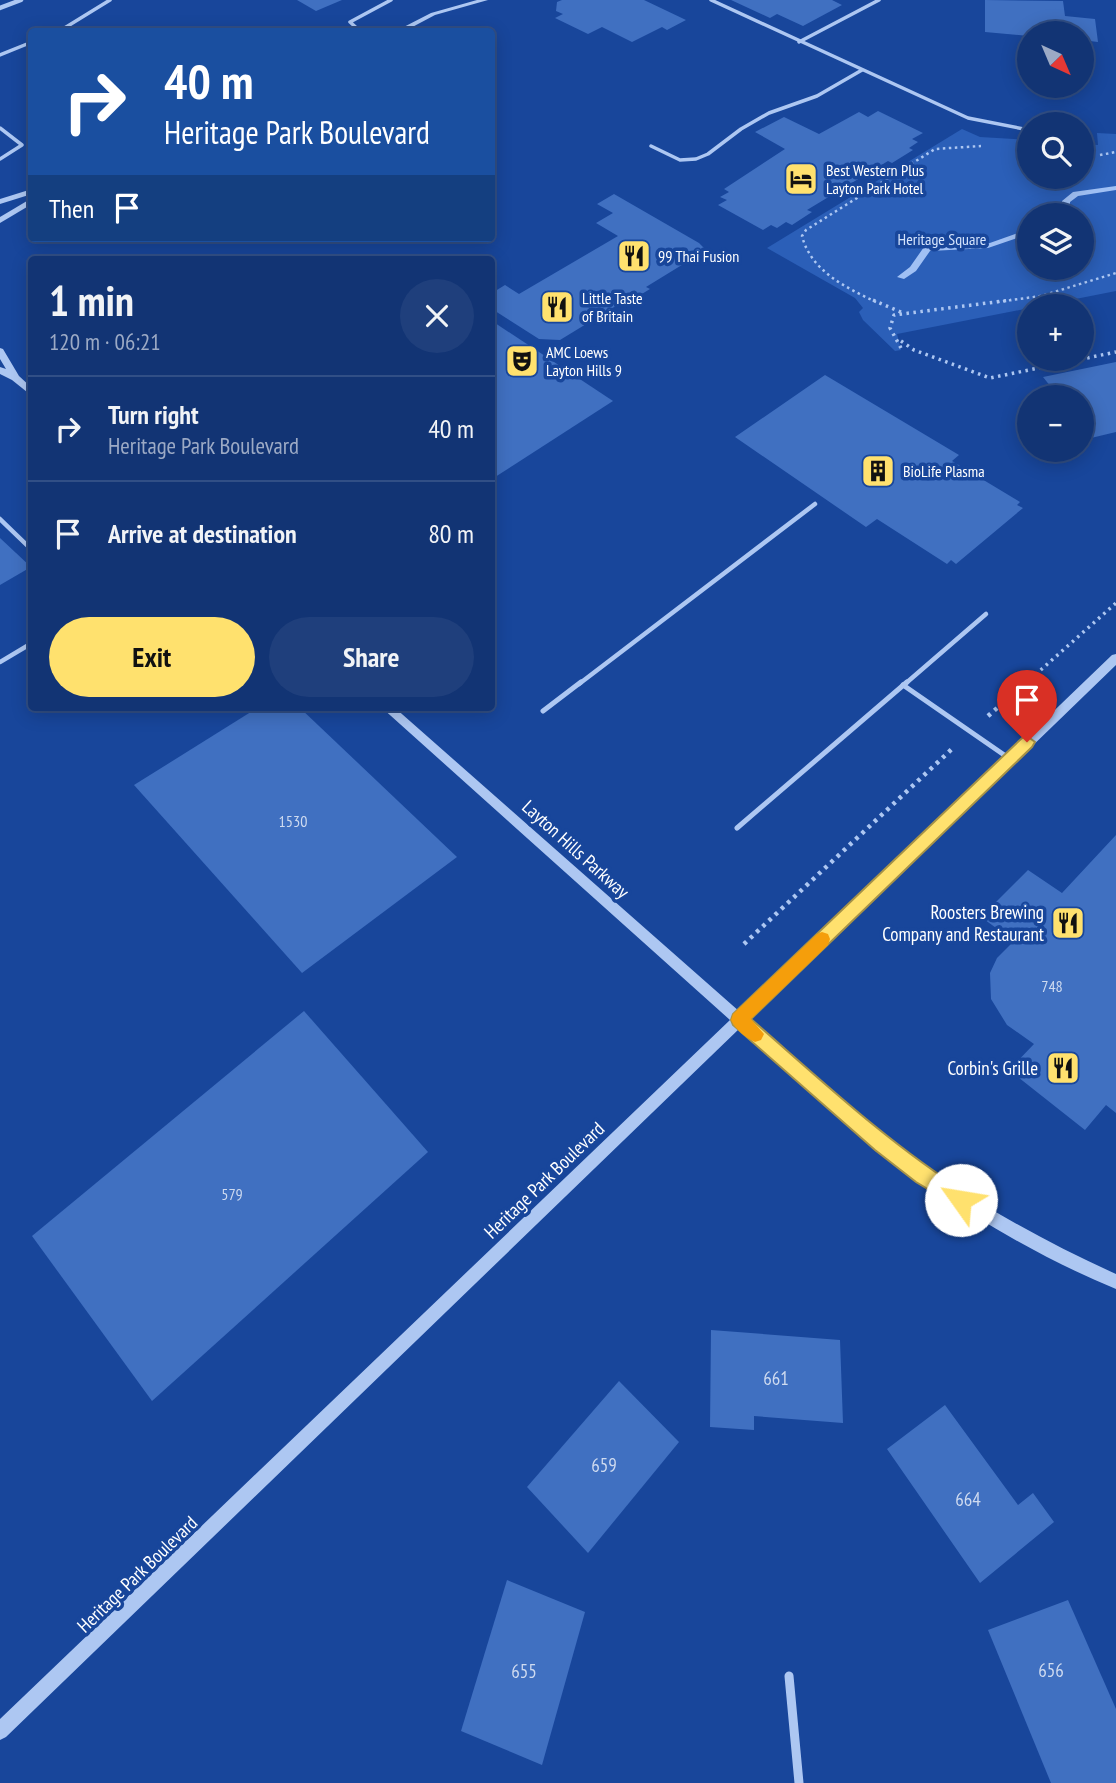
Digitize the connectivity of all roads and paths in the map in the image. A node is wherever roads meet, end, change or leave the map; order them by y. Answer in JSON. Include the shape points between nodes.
{"nodes":[{"id":1,"x":20,"y":0,"type":"edge"},
{"id":2,"x":110,"y":0,"type":"edge"},
{"id":3,"x":391,"y":0,"type":"edge"},
{"id":4,"x":460,"y":0,"type":"edge"},
{"id":5,"x":485,"y":0,"type":"edge"},
{"id":6,"x":711,"y":0,"type":"edge"},
{"id":7,"x":879,"y":0,"type":"edge"},
{"id":8,"x":0,"y":8,"type":"edge"},
{"id":9,"x":433,"y":14,"type":"junction"},
{"id":10,"x":67,"y":28,"type":"edge"},
{"id":11,"x":357,"y":28,"type":"edge"},
{"id":12,"x":405,"y":28,"type":"edge"},
{"id":13,"x":799,"y":42,"type":"junction"},
{"id":14,"x":28,"y":44,"type":"edge"},
{"id":15,"x":0,"y":55,"type":"edge"},
{"id":16,"x":862,"y":70,"type":"junction"},
{"id":17,"x":0,"y":128,"type":"edge"},
{"id":18,"x":1017,"y":128,"type":"edge"},
{"id":19,"x":651,"y":146,"type":"dead end"},
{"id":20,"x":988,"y":146,"type":"dead end"},
{"id":21,"x":0,"y":159,"type":"edge"},
{"id":22,"x":28,"y":192,"type":"edge"},
{"id":23,"x":0,"y":202,"type":"edge"},
{"id":24,"x":28,"y":203,"type":"edge"},
{"id":25,"x":0,"y":221,"type":"edge"},
{"id":26,"x":1116,"y":272,"type":"edge"},
{"id":27,"x":903,"y":313,"type":"junction"},
{"id":28,"x":901,"y":341,"type":"dead end"},
{"id":29,"x":901,"y":348,"type":"dead end"},
{"id":30,"x":0,"y":351,"type":"edge"},
{"id":31,"x":1116,"y":352,"type":"edge"},
{"id":32,"x":0,"y":370,"type":"edge"},
{"id":33,"x":15,"y":378,"type":"junction"},
{"id":34,"x":28,"y":389,"type":"edge"},
{"id":35,"x":815,"y":504,"type":"dead end"},
{"id":36,"x":0,"y":519,"type":"edge"},
{"id":37,"x":28,"y":546,"type":"edge"},
{"id":38,"x":1116,"y":603,"type":"edge"},
{"id":39,"x":986,"y":614,"type":"dead end"},
{"id":40,"x":28,"y":645,"type":"edge"},
{"id":41,"x":1116,"y":658,"type":"edge"},
{"id":42,"x":1,"y":659,"type":"edge"},
{"id":43,"x":903,"y":685,"type":"junction"},
{"id":44,"x":391,"y":711,"type":"edge"},
{"id":45,"x":543,"y":711,"type":"dead end"},
{"id":46,"x":970,"y":732,"type":"junction"},
{"id":47,"x":1010,"y":759,"type":"junction"},
{"id":48,"x":737,"y":828,"type":"dead end"},
{"id":49,"x":744,"y":944,"type":"dead end"},
{"id":50,"x":739,"y":1020,"type":"junction"},
{"id":51,"x":1116,"y":1282,"type":"edge"},
{"id":52,"x":789,"y":1676,"type":"dead end"},
{"id":53,"x":0,"y":1731,"type":"edge"},
{"id":54,"x":799,"y":1783,"type":"edge"}],
"edges":[{"from":1,"to":8,"type":"street"},
{"from":2,"to":10,"type":"lane"},
{"from":3,"to":11,"type":"lane","via":[[350,22]]},
{"from":4,"to":9,"type":"street"},
{"from":5,"to":9,"type":"street"},
{"from":6,"to":13,"type":"lane"},
{"from":7,"to":13,"type":"lane"},
{"from":9,"to":12,"type":"street"},
{"from":13,"to":16,"type":"lane"},
{"from":14,"to":15,"type":"lane"},
{"from":16,"to":18,"type":"lane","via":[[968,118]]},
{"from":16,"to":19,"type":"lane","via":[[817,96],[769,113],[696,159],[680,160]]},
{"from":17,"to":21,"type":"lane","via":[[22,145]]},
{"from":20,"to":27,"type":"path","via":[[935,149],[802,236],[808,257],[820,269]]},
{"from":22,"to":23,"type":"street"},
{"from":24,"to":25,"type":"street"},
{"from":26,"to":27,"type":"path","via":[[1041,296]]},
{"from":27,"to":29,"type":"path","via":[[894,315],[889,325]]},
{"from":28,"to":31,"type":"path","via":[[990,378]]},
{"from":30,"to":33,"type":"street"},
{"from":32,"to":33,"type":"street"},
{"from":33,"to":34,"type":"street"},
{"from":35,"to":45,"type":"lane"},
{"from":36,"to":37,"type":"lane"},
{"from":38,"to":46,"type":"path"},
{"from":39,"to":43,"type":"lane"},
{"from":40,"to":42,"type":"lane"},
{"from":41,"to":47,"type":"street","name":"Heritage Park Boulevard"},
{"from":43,"to":46,"type":"lane"},
{"from":43,"to":48,"type":"lane"},
{"from":44,"to":50,"type":"street","name":"Layton Hills Parkway"},
{"from":46,"to":47,"type":"lane"},
{"from":46,"to":49,"type":"path"},
{"from":47,"to":50,"type":"street","name":"Heritage Park Boulevard"},
{"from":50,"to":51,"type":"street","name":"Layton Hills Parkway","via":[[849,1118],[922,1175],[1018,1236]]},
{"from":50,"to":53,"type":"street","name":"Heritage Park Boulevard"},
{"from":52,"to":54,"type":"street"}]}
